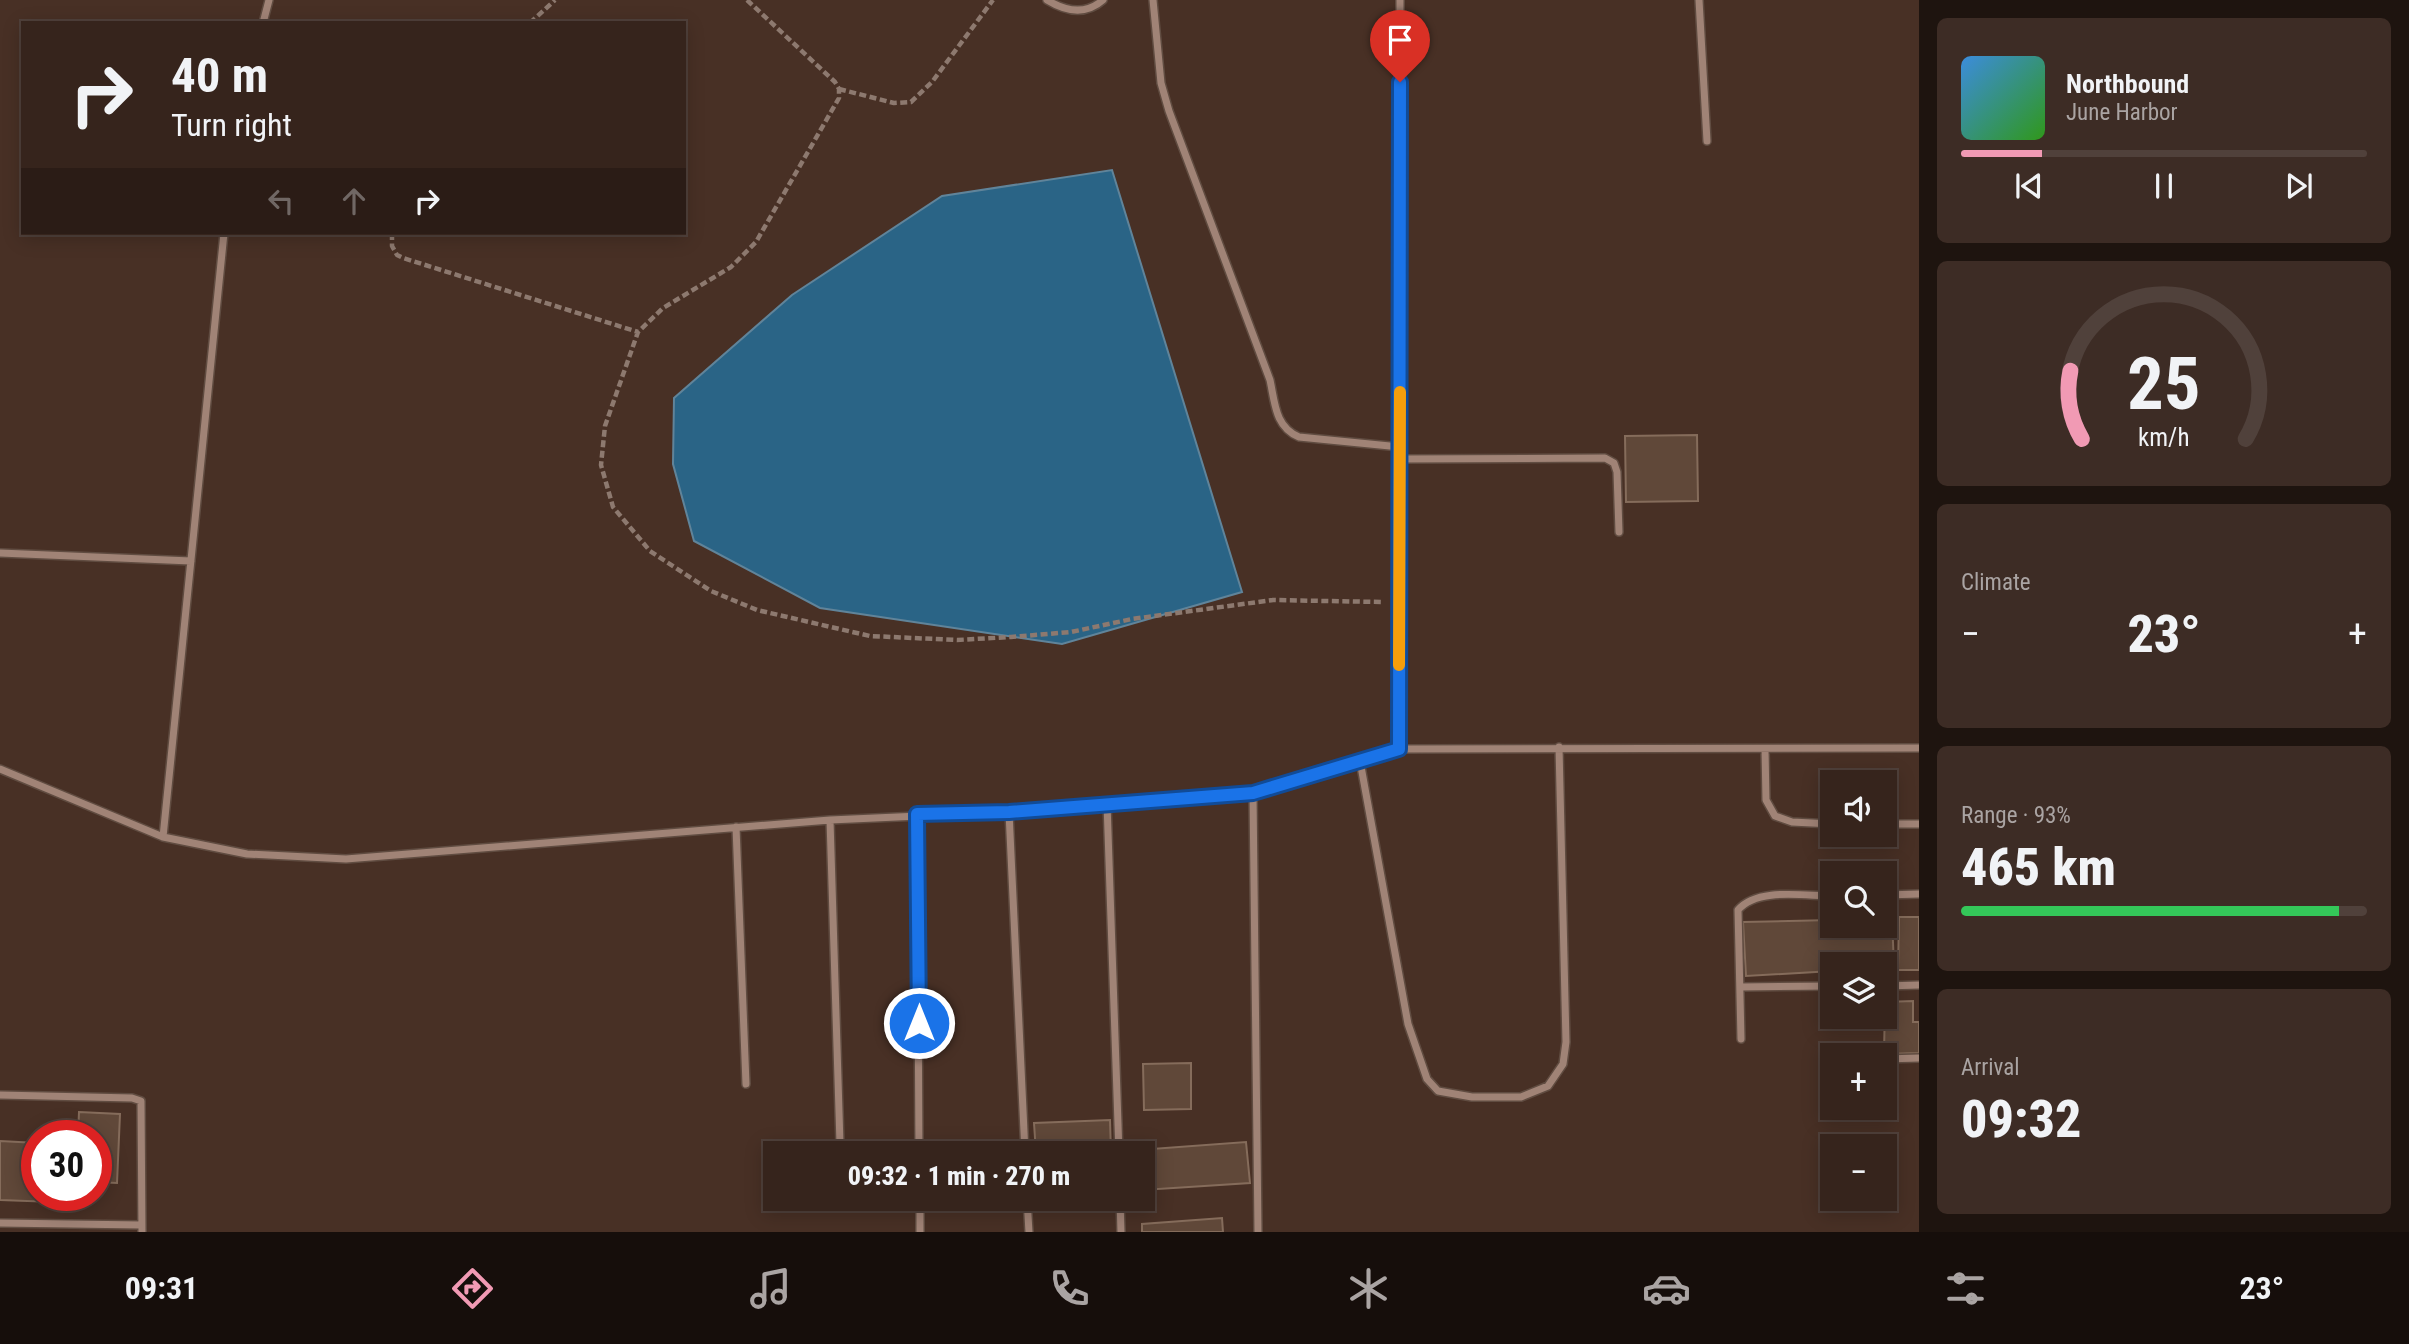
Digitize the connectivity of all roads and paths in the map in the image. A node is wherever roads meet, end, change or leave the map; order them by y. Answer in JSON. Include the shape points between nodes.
{"nodes":[{"id":1,"x":269,"y":0,"type":"edge"},
{"id":2,"x":555,"y":0,"type":"edge"},
{"id":3,"x":747,"y":0,"type":"edge"},
{"id":4,"x":993,"y":0,"type":"edge"},
{"id":5,"x":1046,"y":0,"type":"edge"},
{"id":6,"x":1102,"y":0,"type":"edge"},
{"id":7,"x":1153,"y":0,"type":"edge"},
{"id":8,"x":1400,"y":0,"type":"edge"},
{"id":9,"x":1699,"y":0,"type":"edge"},
{"id":10,"x":264,"y":21,"type":"edge"},
{"id":11,"x":532,"y":21,"type":"edge"},
{"id":12,"x":839,"y":89,"type":"junction"},
{"id":13,"x":1707,"y":141,"type":"dead end"},
{"id":14,"x":224,"y":235,"type":"edge"},
{"id":15,"x":392,"y":235,"type":"edge"},
{"id":16,"x":638,"y":332,"type":"junction"},
{"id":17,"x":1399,"y":447,"type":"junction"},
{"id":18,"x":1400,"y":459,"type":"junction"},
{"id":19,"x":1619,"y":532,"type":"dead end"},
{"id":20,"x":0,"y":554,"type":"edge"},
{"id":21,"x":191,"y":561,"type":"junction"},
{"id":22,"x":1399,"y":603,"type":"junction"},
{"id":23,"x":1559,"y":747,"type":"junction"},
{"id":24,"x":1919,"y":748,"type":"edge"},
{"id":25,"x":1399,"y":749,"type":"junction"},
{"id":26,"x":1765,"y":749,"type":"junction"},
{"id":27,"x":1360,"y":761,"type":"junction"},
{"id":28,"x":0,"y":769,"type":"edge"},
{"id":29,"x":1253,"y":793,"type":"junction"},
{"id":30,"x":1107,"y":803,"type":"junction"},
{"id":31,"x":1009,"y":812,"type":"junction"},
{"id":32,"x":917,"y":814,"type":"junction"},
{"id":33,"x":830,"y":820,"type":"junction"},
{"id":34,"x":1820,"y":823,"type":"edge"},
{"id":35,"x":1897,"y":824,"type":"edge"},
{"id":36,"x":1919,"y":824,"type":"edge"},
{"id":37,"x":736,"y":827,"type":"junction"},
{"id":38,"x":163,"y":837,"type":"junction"},
{"id":39,"x":1919,"y":894,"type":"edge"},
{"id":40,"x":1897,"y":895,"type":"edge"},
{"id":41,"x":1820,"y":896,"type":"edge"},
{"id":42,"x":1919,"y":985,"type":"edge"},
{"id":43,"x":1820,"y":986,"type":"edge"},
{"id":44,"x":1897,"y":986,"type":"edge"},
{"id":45,"x":1740,"y":987,"type":"junction"},
{"id":46,"x":1741,"y":1040,"type":"dead end"},
{"id":47,"x":1919,"y":1058,"type":"edge"},
{"id":48,"x":1897,"y":1059,"type":"edge"},
{"id":49,"x":746,"y":1084,"type":"dead end"},
{"id":50,"x":0,"y":1095,"type":"edge"},
{"id":51,"x":840,"y":1141,"type":"edge"},
{"id":52,"x":919,"y":1141,"type":"edge"},
{"id":53,"x":1024,"y":1141,"type":"edge"},
{"id":54,"x":1119,"y":1141,"type":"edge"},
{"id":55,"x":920,"y":1211,"type":"edge"},
{"id":56,"x":1028,"y":1211,"type":"edge"},
{"id":57,"x":1120,"y":1211,"type":"edge"},
{"id":58,"x":0,"y":1223,"type":"edge"},
{"id":59,"x":142,"y":1228,"type":"edge"},
{"id":60,"x":920,"y":1232,"type":"edge"},
{"id":61,"x":1029,"y":1232,"type":"edge"},
{"id":62,"x":1121,"y":1232,"type":"edge"},
{"id":63,"x":1258,"y":1232,"type":"edge"}],
"edges":[{"from":1,"to":10,"type":"street"},
{"from":2,"to":11,"type":"path"},
{"from":3,"to":12,"type":"path"},
{"from":4,"to":12,"type":"path","via":[[912,102],[894,103]]},
{"from":5,"to":6,"type":"street","via":[[1076,12]]},
{"from":7,"to":17,"type":"street","via":[[1161,83],[1169,111],[1266,369],[1279,420],[1287,432],[1299,437]]},
{"from":8,"to":17,"type":"street"},
{"from":9,"to":13,"type":"street"},
{"from":12,"to":16,"type":"path","via":[[836,106],[755,243],[731,267],[663,308]]},
{"from":14,"to":21,"type":"street"},
{"from":15,"to":16,"type":"path","via":[[392,246],[403,258]]},
{"from":16,"to":22,"type":"path","via":[[605,426],[601,465],[612,507],[650,551],[711,590],[757,610],[870,636],[957,640],[1072,632],[1273,600]]},
{"from":17,"to":18,"type":"street"},
{"from":18,"to":19,"type":"street","via":[[1605,458],[1614,463],[1616,472]]},
{"from":18,"to":22,"type":"street"},
{"from":20,"to":21,"type":"street"},
{"from":21,"to":38,"type":"street"},
{"from":22,"to":25,"type":"street"},
{"from":23,"to":25,"type":"street"},
{"from":23,"to":26,"type":"street"},
{"from":23,"to":27,"type":"street","via":[[1566,1042],[1563,1064],[1548,1086],[1521,1097],[1472,1097],[1438,1091],[1427,1079],[1408,1024]]},
{"from":24,"to":26,"type":"street"},
{"from":25,"to":27,"type":"street"},
{"from":26,"to":34,"type":"street","via":[[1766,800],[1775,816]]},
{"from":27,"to":29,"type":"street"},
{"from":28,"to":38,"type":"street"},
{"from":29,"to":30,"type":"street"},
{"from":29,"to":63,"type":"street"},
{"from":30,"to":31,"type":"street"},
{"from":30,"to":54,"type":"street"},
{"from":31,"to":32,"type":"street"},
{"from":31,"to":53,"type":"street"},
{"from":32,"to":33,"type":"street"},
{"from":32,"to":52,"type":"street"},
{"from":33,"to":37,"type":"street"},
{"from":33,"to":51,"type":"street"},
{"from":35,"to":36,"type":"street"},
{"from":37,"to":38,"type":"street","via":[[345,859],[247,854]]},
{"from":37,"to":49,"type":"street"},
{"from":39,"to":40,"type":"street"},
{"from":41,"to":45,"type":"street","via":[[1757,897],[1744,903],[1738,910]]},
{"from":42,"to":44,"type":"street"},
{"from":43,"to":45,"type":"street"},
{"from":45,"to":46,"type":"street"},
{"from":47,"to":48,"type":"street"},
{"from":50,"to":59,"type":"street","via":[[141,1101]]},
{"from":55,"to":60,"type":"street"},
{"from":56,"to":61,"type":"street"},
{"from":57,"to":62,"type":"street"},
{"from":58,"to":59,"type":"street"}]}
